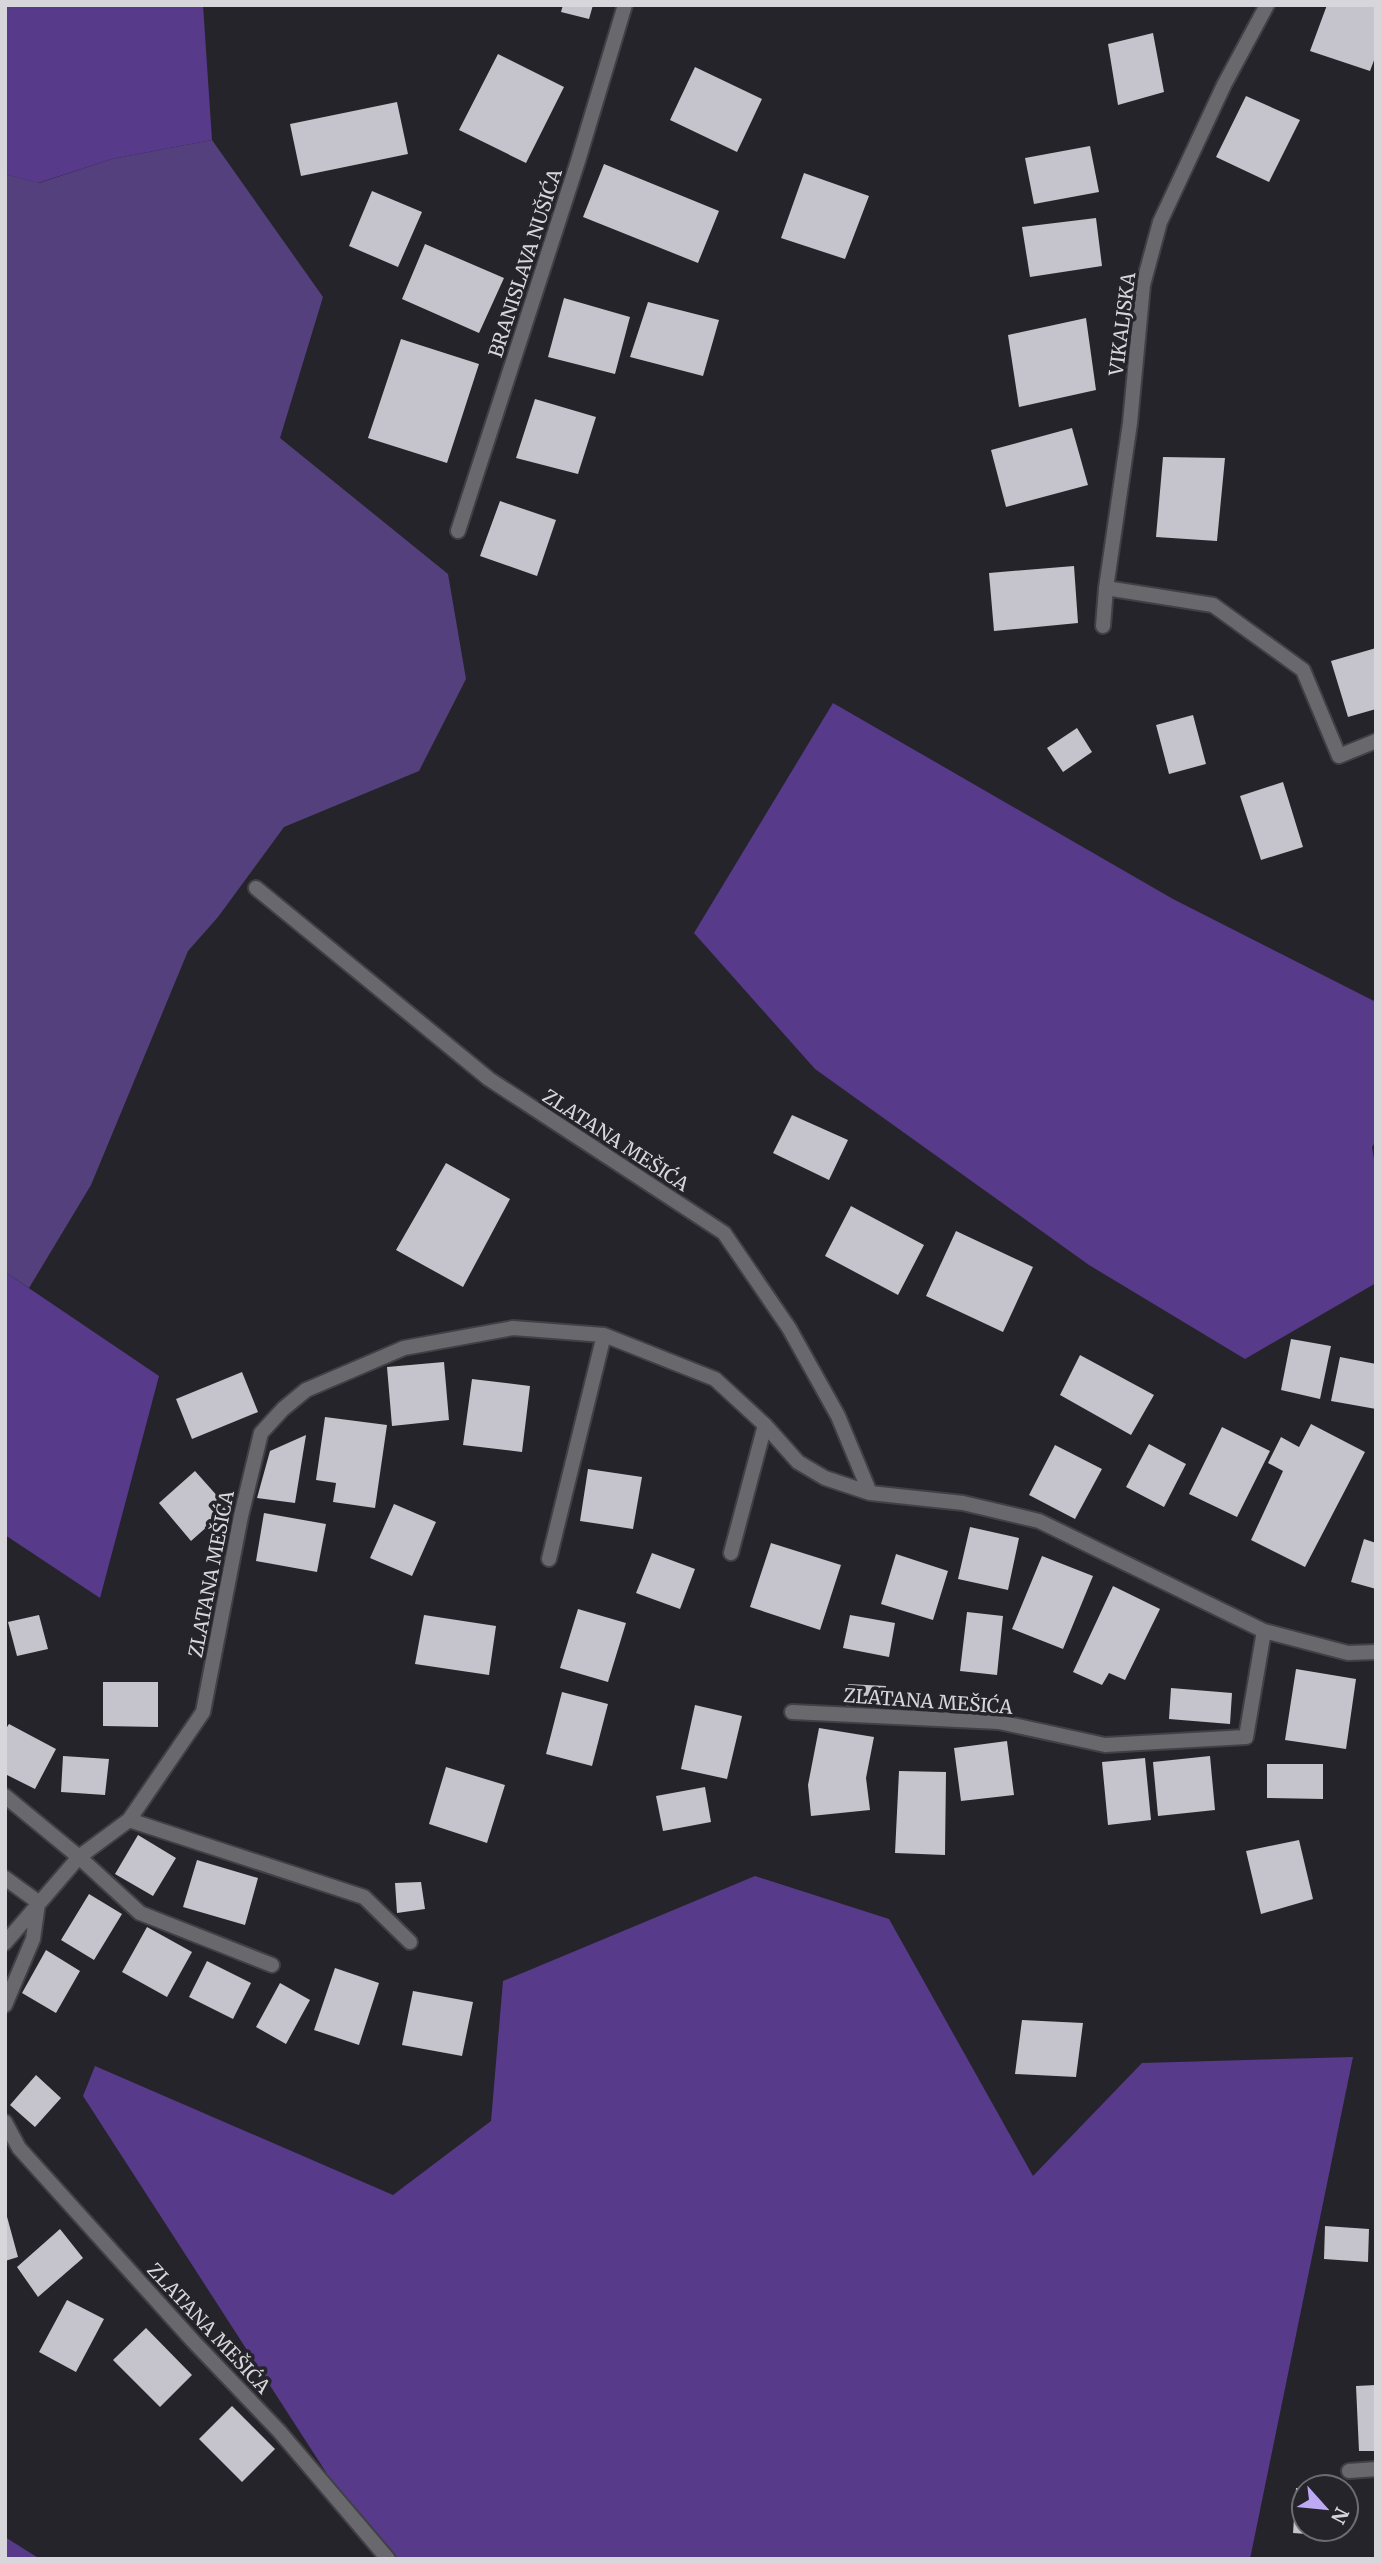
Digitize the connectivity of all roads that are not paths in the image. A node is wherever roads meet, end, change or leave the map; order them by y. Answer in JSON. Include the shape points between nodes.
{"nodes":[{"id":1,"x":625,"y":5,"type":"edge"},
{"id":2,"x":1267,"y":5,"type":"edge"},
{"id":3,"x":458,"y":531,"type":"dead end"},
{"id":4,"x":1106,"y":588,"type":"junction"},
{"id":5,"x":1104,"y":626,"type":"dead end"},
{"id":6,"x":1376,"y":741,"type":"edge"},
{"id":7,"x":256,"y":888,"type":"dead end"},
{"id":8,"x":604,"y":1335,"type":"junction"},
{"id":9,"x":765,"y":1425,"type":"junction"},
{"id":10,"x":870,"y":1493,"type":"junction"},
{"id":11,"x":731,"y":1553,"type":"dead end"},
{"id":12,"x":549,"y":1559,"type":"dead end"},
{"id":13,"x":1264,"y":1631,"type":"junction"},
{"id":14,"x":1376,"y":1652,"type":"edge"},
{"id":15,"x":792,"y":1712,"type":"dead end"},
{"id":16,"x":5,"y":1796,"type":"edge"},
{"id":17,"x":129,"y":1819,"type":"junction"},
{"id":18,"x":79,"y":1857,"type":"junction"},
{"id":19,"x":5,"y":1878,"type":"edge"},
{"id":20,"x":38,"y":1902,"type":"junction"},
{"id":21,"x":410,"y":1942,"type":"dead end"},
{"id":22,"x":5,"y":1943,"type":"edge"},
{"id":23,"x":272,"y":1965,"type":"dead end"},
{"id":24,"x":5,"y":2005,"type":"edge"},
{"id":25,"x":5,"y":2122,"type":"edge"},
{"id":26,"x":1376,"y":2469,"type":"edge"},
{"id":27,"x":1349,"y":2471,"type":"dead end"},
{"id":28,"x":388,"y":2559,"type":"edge"}],
"edges":[{"from":1,"to":3,"type":"street","name":"BRANISLAVA NUŠIĆA"},
{"from":2,"to":4,"type":"street","name":"VIKALJSKA","via":[[1160,222],[1143,285],[1130,423]]},
{"from":4,"to":5,"type":"street","name":"VIKALJSKA"},
{"from":4,"to":6,"type":"street","via":[[1213,605],[1303,670],[1339,756]]},
{"from":7,"to":10,"type":"street","name":"ZLATANA MEŠIĆA","via":[[489,1079],[724,1233],[789,1328],[838,1416]]},
{"from":8,"to":9,"type":"street","name":"ZLATANA MEŠIĆA","via":[[715,1379]]},
{"from":8,"to":12,"type":"street"},
{"from":8,"to":17,"type":"street","name":"ZLATANA MEŠIĆA","via":[[513,1328],[404,1348],[306,1390],[283,1409],[261,1433],[203,1712]]},
{"from":9,"to":10,"type":"street","name":"ZLATANA MEŠIĆA","via":[[798,1462],[825,1479]]},
{"from":9,"to":11,"type":"street"},
{"from":10,"to":13,"type":"street","name":"ZLATANA MEŠIĆA","via":[[963,1503],[1039,1521]]},
{"from":13,"to":14,"type":"street","name":"ZLATANA MEŠIĆA","via":[[1348,1653]]},
{"from":13,"to":15,"type":"street","name":"ZLATANA MEŠIĆA","via":[[1246,1737],[1105,1745],[999,1722]]},
{"from":16,"to":18,"type":"street"},
{"from":17,"to":18,"type":"street","name":"ZLATANA MEŠIĆA"},
{"from":17,"to":21,"type":"street","via":[[364,1897]]},
{"from":18,"to":20,"type":"street","name":"ZLATANA MEŠIĆA"},
{"from":18,"to":23,"type":"street","via":[[140,1913]]},
{"from":19,"to":20,"type":"street"},
{"from":20,"to":22,"type":"street","name":"ZLATANA MEŠIĆA"},
{"from":20,"to":24,"type":"street","via":[[33,1939]]},
{"from":25,"to":28,"type":"street","name":"ZLATANA MEŠIĆA","via":[[19,2148],[279,2431]]},
{"from":26,"to":27,"type":"street"}]}
